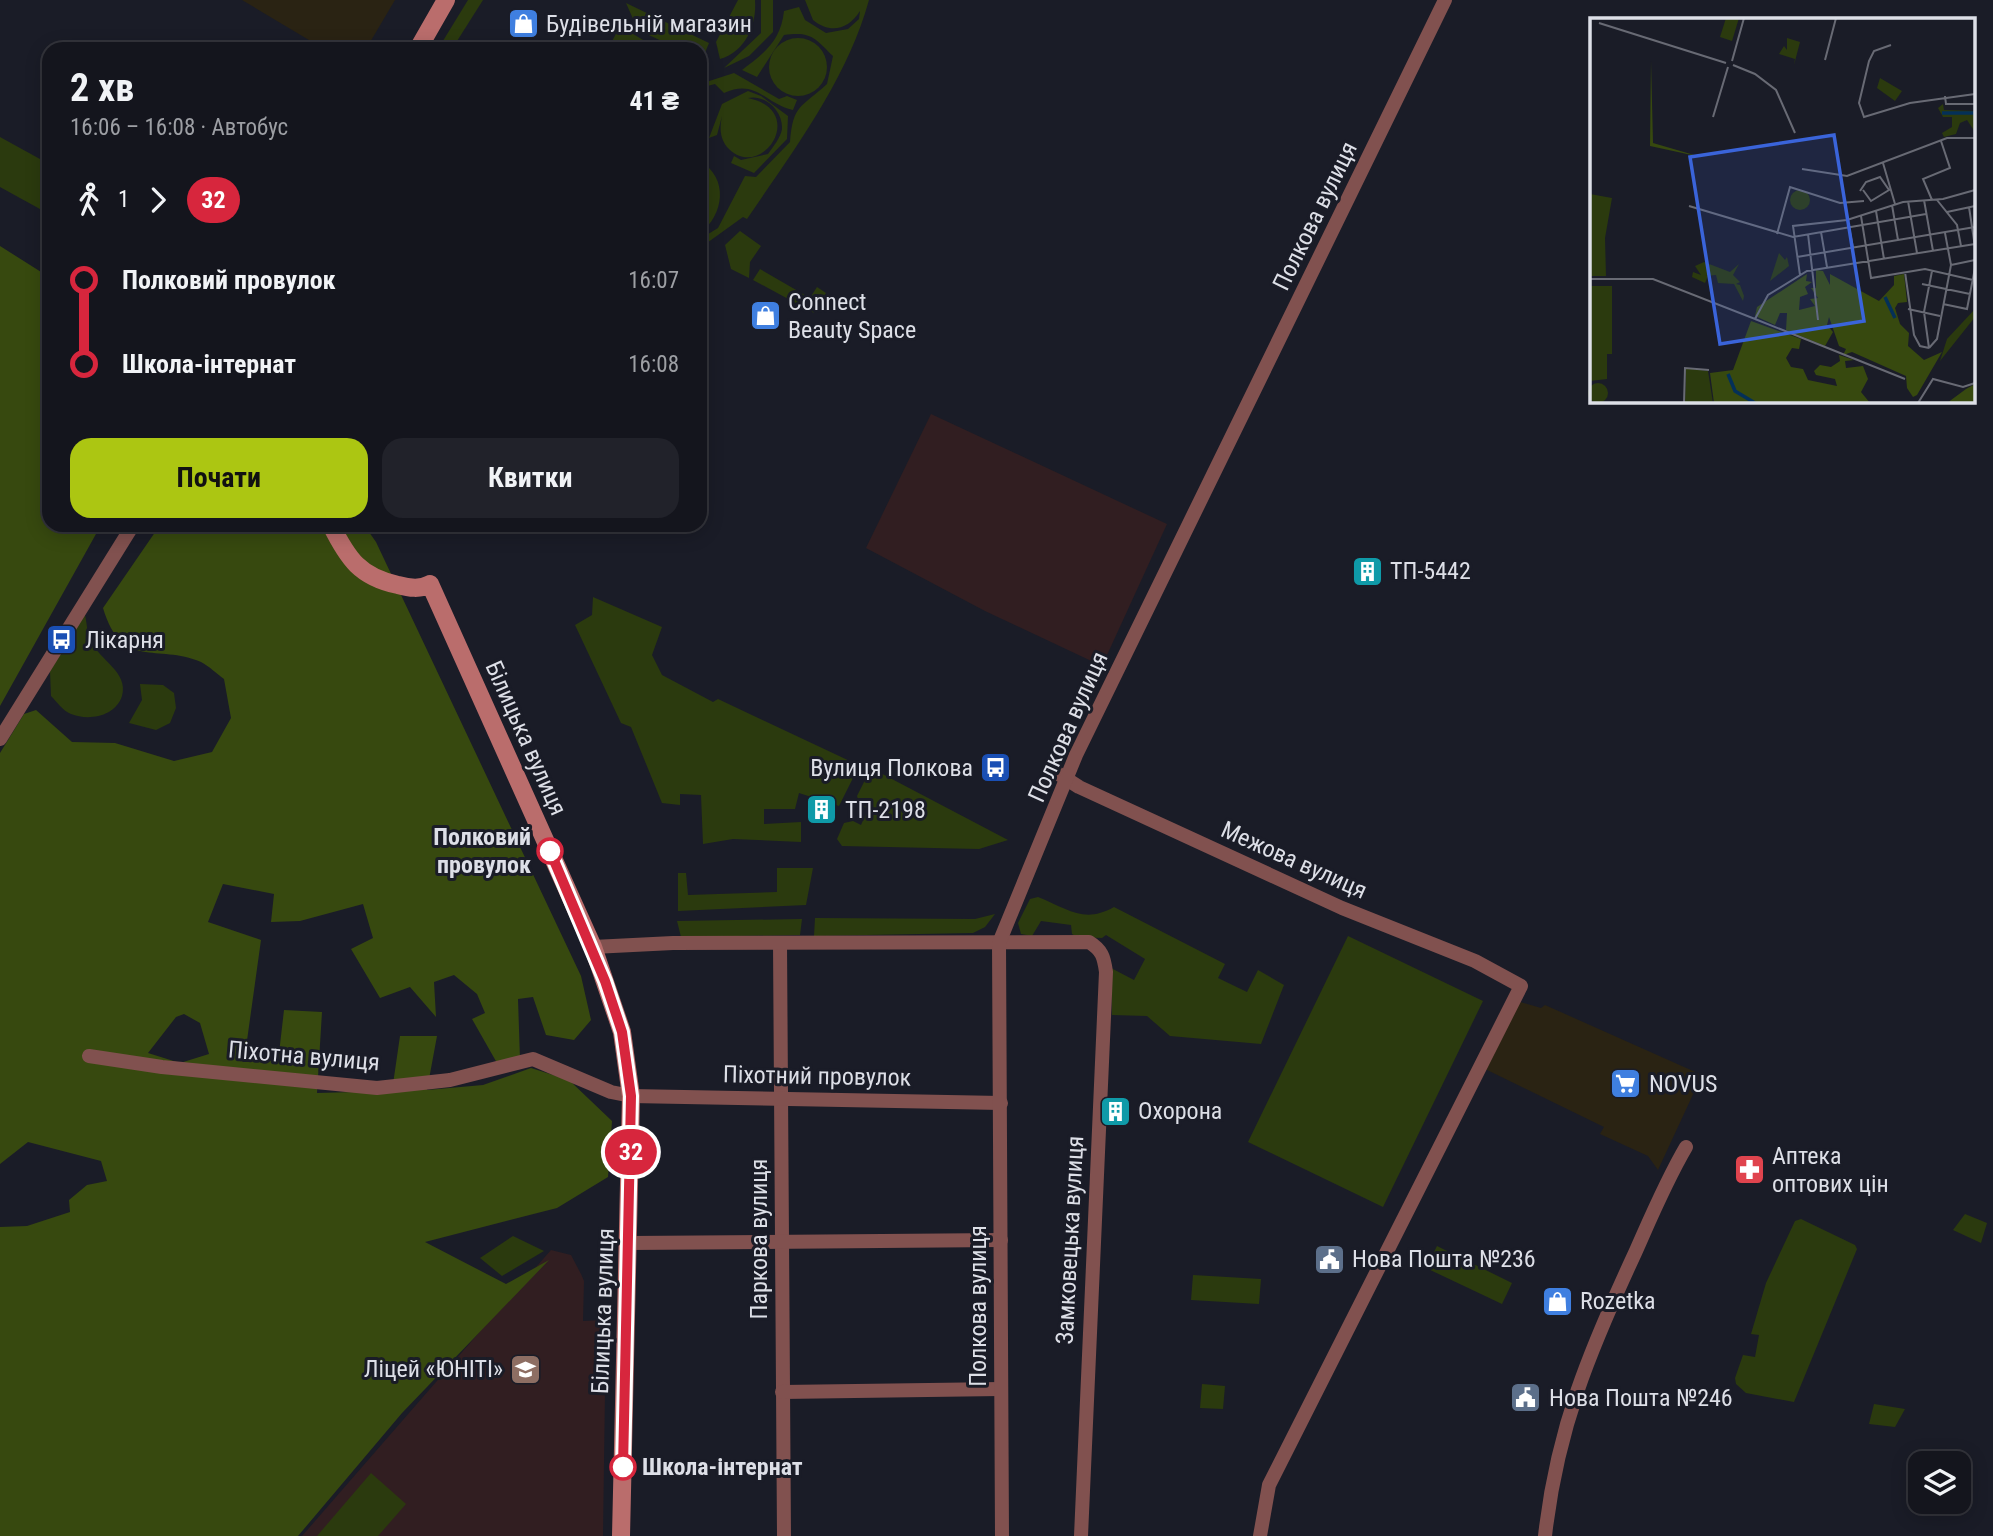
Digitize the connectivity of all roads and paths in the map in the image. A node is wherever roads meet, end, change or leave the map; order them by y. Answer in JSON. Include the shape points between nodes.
{"nodes":[{"id":1,"x":446,"y":0,"type":"edge"},
{"id":2,"x":1445,"y":0,"type":"edge"},
{"id":3,"x":422,"y":42,"type":"edge"},
{"id":4,"x":129,"y":532,"type":"edge"},
{"id":5,"x":335,"y":532,"type":"edge"},
{"id":6,"x":0,"y":739,"type":"edge"},
{"id":7,"x":1051,"y":769,"type":"dead end"},
{"id":8,"x":1067,"y":779,"type":"junction"},
{"id":9,"x":780,"y":943,"type":"junction"},
{"id":10,"x":999,"y":943,"type":"junction"},
{"id":11,"x":593,"y":947,"type":"junction"},
{"id":12,"x":89,"y":1056,"type":"dead end"},
{"id":13,"x":631,"y":1096,"type":"junction"},
{"id":14,"x":783,"y":1097,"type":"junction"},
{"id":15,"x":1001,"y":1103,"type":"junction"},
{"id":16,"x":1686,"y":1147,"type":"dead end"},
{"id":17,"x":780,"y":1240,"type":"junction"},
{"id":18,"x":1001,"y":1240,"type":"junction"},
{"id":19,"x":630,"y":1243,"type":"junction"},
{"id":20,"x":1000,"y":1389,"type":"junction"},
{"id":21,"x":782,"y":1392,"type":"junction"},
{"id":22,"x":621,"y":1536,"type":"edge"},
{"id":23,"x":783,"y":1536,"type":"edge"},
{"id":24,"x":1002,"y":1536,"type":"edge"},
{"id":25,"x":1081,"y":1536,"type":"edge"},
{"id":26,"x":1260,"y":1536,"type":"edge"},
{"id":27,"x":1545,"y":1536,"type":"edge"}],
"edges":[{"from":1,"to":3,"type":"main road"},
{"from":2,"to":8,"type":"street","name":"Полкова вулиця"},
{"from":4,"to":6,"type":"street"},
{"from":5,"to":11,"type":"main road","name":"Білицька вулиця","via":[[358,569],[373,580],[422,588],[430,584]]},
{"from":7,"to":8,"type":"street","name":"Межова вулиця"},
{"from":8,"to":10,"type":"street","name":"Полкова вулиця"},
{"from":8,"to":26,"type":"street","name":"Межова вулиця","via":[[1342,908],[1475,961],[1521,986],[1269,1485]]},
{"from":9,"to":10,"type":"street"},
{"from":9,"to":11,"type":"street"},
{"from":9,"to":14,"type":"street","name":"Паркова вулиця"},
{"from":10,"to":15,"type":"street","name":"Полкова вулиця"},
{"from":10,"to":25,"type":"street","name":"Замковецька вулиця","via":[[1089,942],[1105,958]]},
{"from":11,"to":13,"type":"main road","name":"Білицька вулиця","via":[[622,1032]]},
{"from":12,"to":13,"type":"street","name":"Піхотна вулиця","via":[[162,1068],[377,1088],[450,1080],[533,1059]]},
{"from":13,"to":14,"type":"street","name":"Піхотний провулок"},
{"from":13,"to":19,"type":"main road","name":"Білицька вулиця"},
{"from":14,"to":15,"type":"street","name":"Піхотний провулок"},
{"from":14,"to":17,"type":"street","name":"Паркова вулиця"},
{"from":15,"to":18,"type":"street","name":"Полкова вулиця"},
{"from":16,"to":27,"type":"street","via":[[1589,1352],[1562,1434]]},
{"from":17,"to":18,"type":"street"},
{"from":17,"to":19,"type":"street"},
{"from":17,"to":21,"type":"street","name":"Паркова вулиця"},
{"from":18,"to":20,"type":"street","name":"Полкова вулиця"},
{"from":19,"to":22,"type":"main road","name":"Білицька вулиця"},
{"from":20,"to":21,"type":"street"},
{"from":20,"to":24,"type":"street","name":"Полкова вулиця"},
{"from":21,"to":23,"type":"street","name":"Паркова вулиця"}]}
